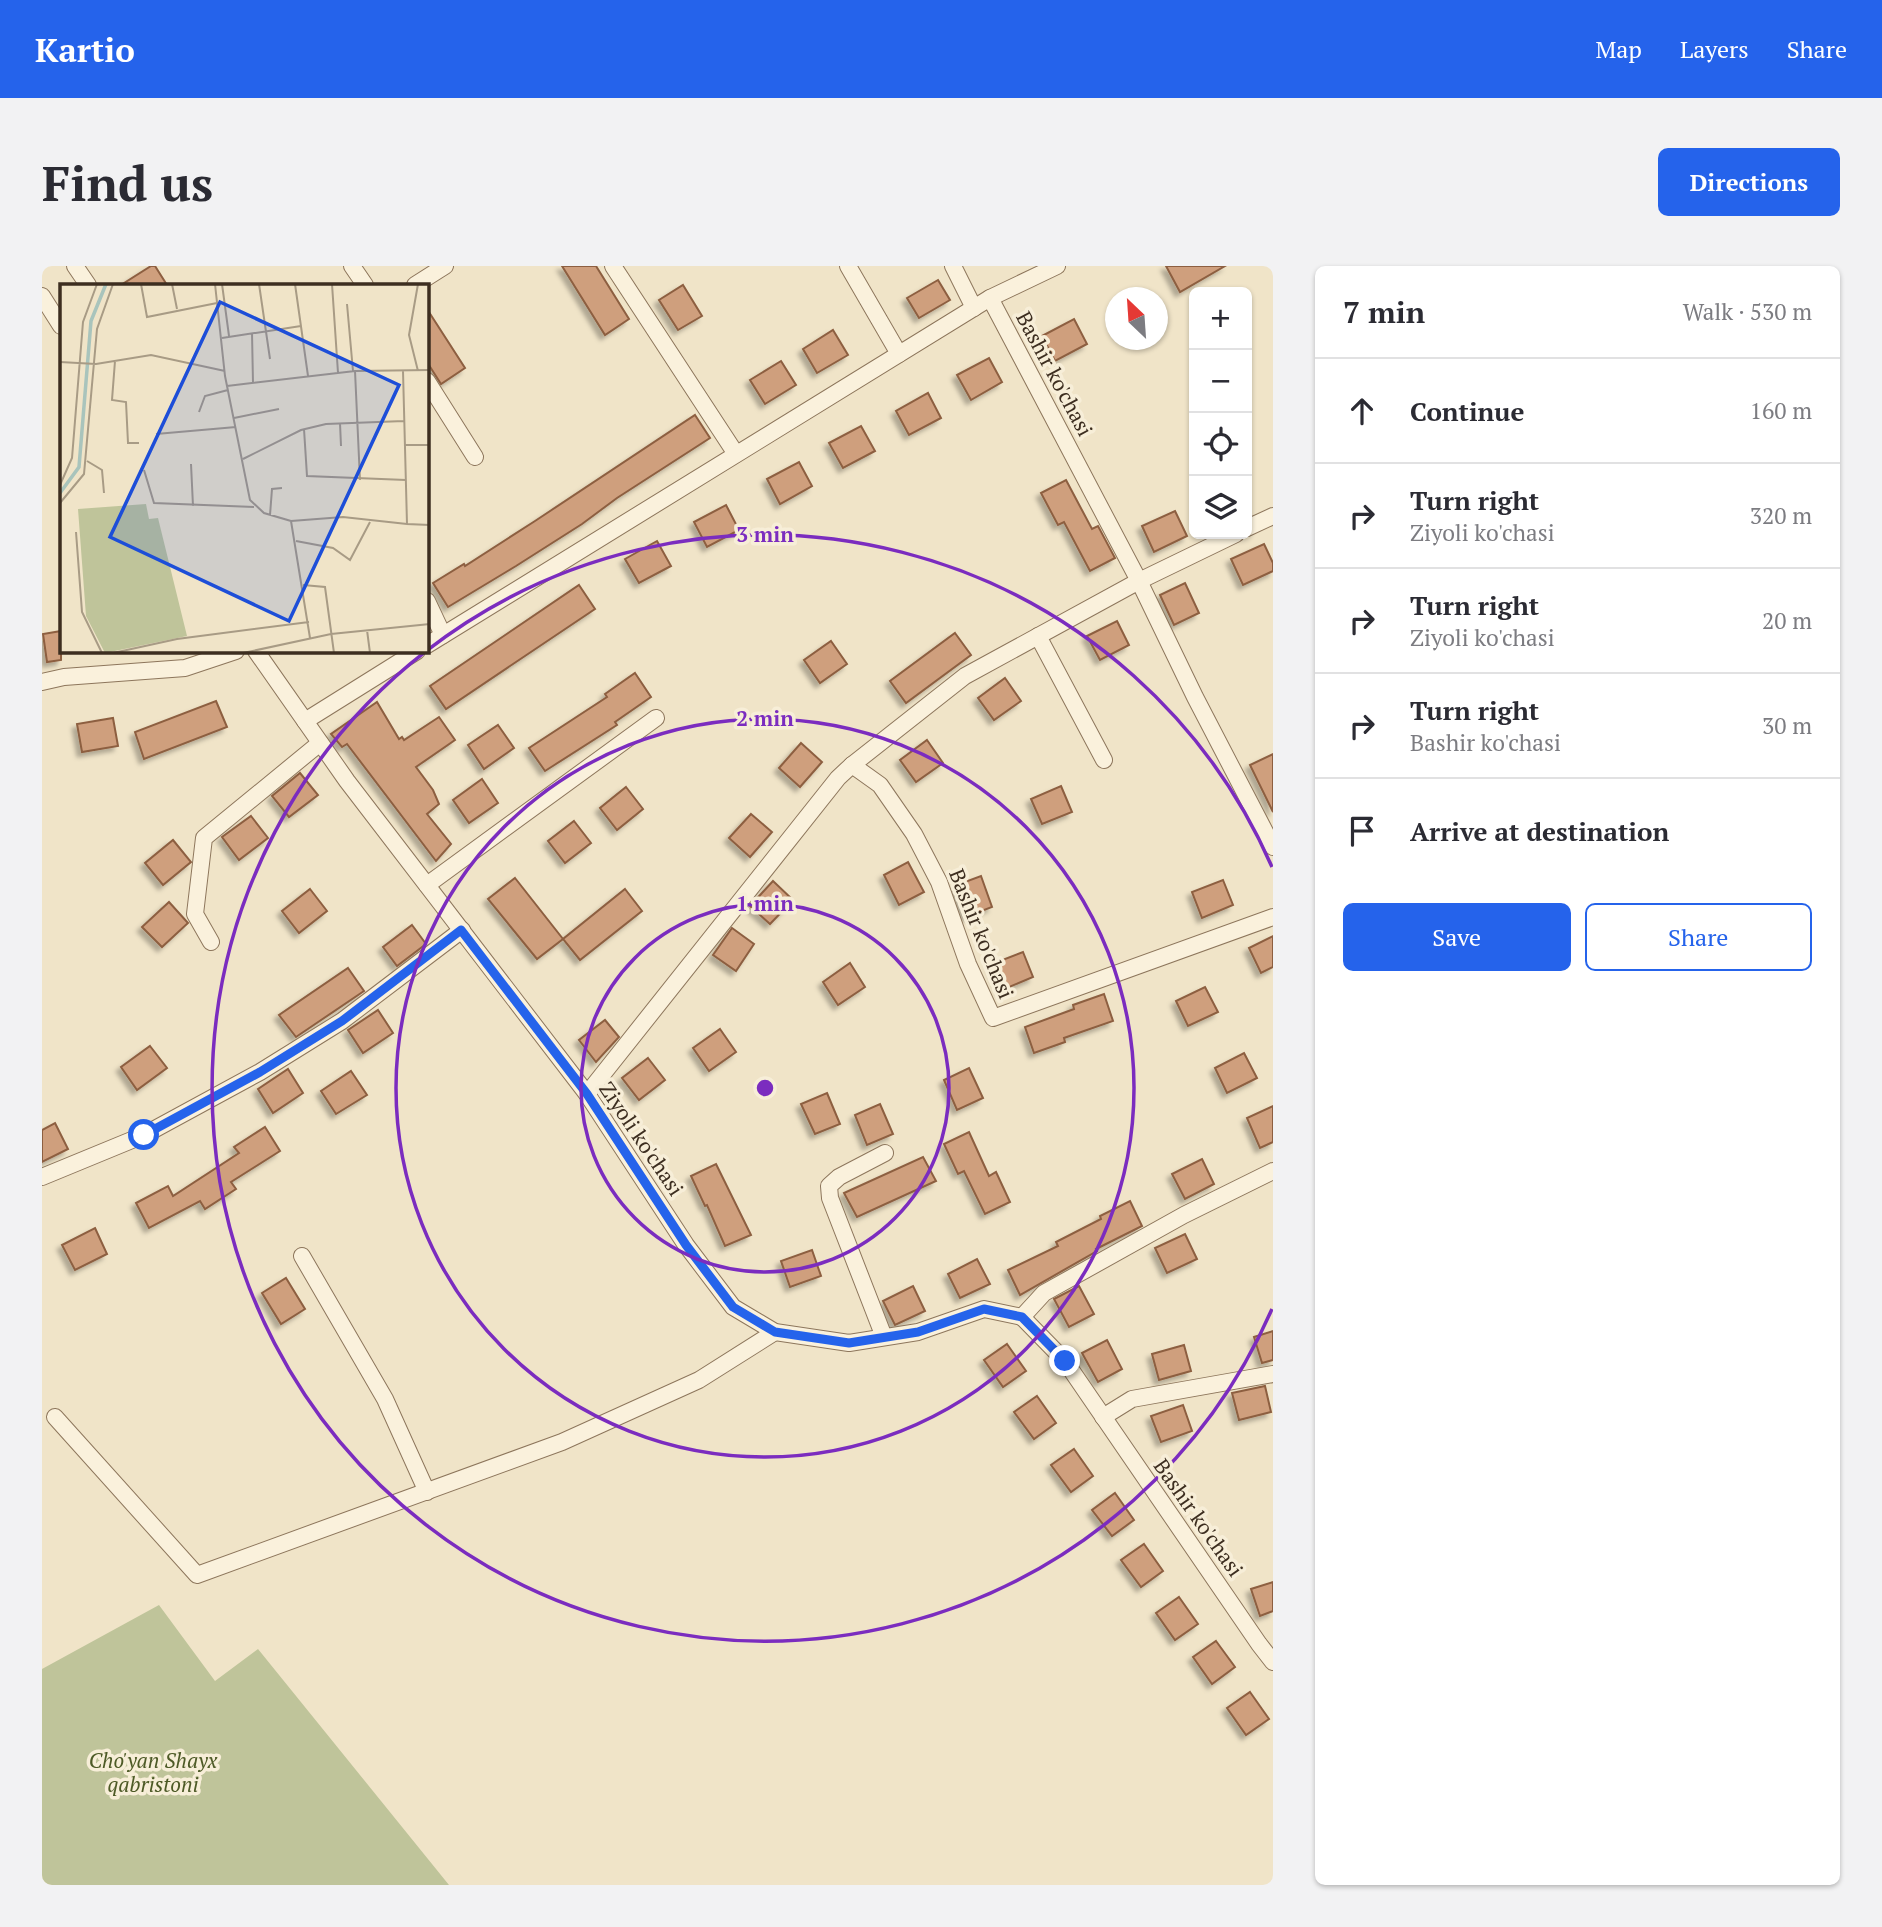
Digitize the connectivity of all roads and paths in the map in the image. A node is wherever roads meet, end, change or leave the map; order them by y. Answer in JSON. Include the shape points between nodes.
{"nodes":[{"id":1,"x":75,"y":266,"type":"edge"},
{"id":2,"x":352,"y":266,"type":"edge"},
{"id":3,"x":444,"y":266,"type":"edge"},
{"id":4,"x":613,"y":266,"type":"edge"},
{"id":5,"x":848,"y":266,"type":"edge"},
{"id":6,"x":953,"y":266,"type":"edge"},
{"id":7,"x":1057,"y":266,"type":"edge"},
{"id":8,"x":87,"y":284,"type":"edge"},
{"id":9,"x":364,"y":284,"type":"edge"},
{"id":10,"x":417,"y":284,"type":"edge"},
{"id":11,"x":42,"y":296,"type":"edge"},
{"id":12,"x":990,"y":298,"type":"junction"},
{"id":13,"x":974,"y":308,"type":"junction"},
{"id":14,"x":60,"y":324,"type":"edge"},
{"id":15,"x":899,"y":354,"type":"junction"},
{"id":16,"x":429,"y":384,"type":"edge"},
{"id":17,"x":736,"y":454,"type":"junction"},
{"id":18,"x":475,"y":457,"type":"dead end"},
{"id":19,"x":1273,"y":516,"type":"edge"},
{"id":20,"x":1252,"y":526,"type":"edge"},
{"id":21,"x":1226,"y":539,"type":"edge"},
{"id":22,"x":1139,"y":581,"type":"junction"},
{"id":23,"x":429,"y":605,"type":"edge"},
{"id":24,"x":443,"y":635,"type":"junction"},
{"id":25,"x":1038,"y":636,"type":"junction"},
{"id":26,"x":429,"y":644,"type":"edge"},
{"id":27,"x":230,"y":653,"type":"edge"},
{"id":28,"x":257,"y":653,"type":"edge"},
{"id":29,"x":414,"y":653,"type":"edge"},
{"id":30,"x":42,"y":682,"type":"edge"},
{"id":31,"x":656,"y":718,"type":"dead end"},
{"id":32,"x":304,"y":721,"type":"junction"},
{"id":33,"x":320,"y":743,"type":"junction"},
{"id":34,"x":1104,"y":760,"type":"dead end"},
{"id":35,"x":852,"y":765,"type":"junction"},
{"id":36,"x":1273,"y":847,"type":"edge"},
{"id":37,"x":428,"y":886,"type":"junction"},
{"id":38,"x":1273,"y":917,"type":"edge"},
{"id":39,"x":461,"y":930,"type":"junction"},
{"id":40,"x":211,"y":942,"type":"dead end"},
{"id":41,"x":587,"y":1094,"type":"junction"},
{"id":42,"x":885,"y":1153,"type":"dead end"},
{"id":43,"x":1273,"y":1171,"type":"edge"},
{"id":44,"x":42,"y":1177,"type":"edge"},
{"id":45,"x":302,"y":1256,"type":"dead end"},
{"id":46,"x":1022,"y":1317,"type":"junction"},
{"id":47,"x":775,"y":1332,"type":"junction"},
{"id":48,"x":884,"y":1338,"type":"junction"},
{"id":49,"x":1273,"y":1374,"type":"edge"},
{"id":50,"x":55,"y":1417,"type":"dead end"},
{"id":51,"x":1103,"y":1417,"type":"junction"},
{"id":52,"x":427,"y":1492,"type":"junction"},
{"id":53,"x":1266,"y":1642,"type":"edge"},
{"id":54,"x":1273,"y":1662,"type":"edge"}],
"edges":[{"from":1,"to":8,"type":"street"},
{"from":2,"to":9,"type":"street"},
{"from":3,"to":10,"type":"street"},
{"from":4,"to":17,"type":"street"},
{"from":5,"to":15,"type":"street"},
{"from":6,"to":13,"type":"street"},
{"from":7,"to":12,"type":"street"},
{"from":11,"to":14,"type":"street"},
{"from":12,"to":13,"type":"street"},
{"from":12,"to":22,"type":"street","name":"Bashir ko'chasi"},
{"from":13,"to":15,"type":"street"},
{"from":15,"to":17,"type":"street"},
{"from":16,"to":18,"type":"street"},
{"from":17,"to":24,"type":"street"},
{"from":19,"to":20,"type":"street"},
{"from":21,"to":22,"type":"street"},
{"from":22,"to":25,"type":"street"},
{"from":22,"to":36,"type":"street","name":"Bashir ko'chasi"},
{"from":23,"to":24,"type":"street"},
{"from":24,"to":26,"type":"street"},
{"from":25,"to":34,"type":"street"},
{"from":25,"to":35,"type":"street","via":[[965,676]]},
{"from":27,"to":30,"type":"street","via":[[185,668]]},
{"from":28,"to":32,"type":"street","name":"Ziyoli ko'chasi"},
{"from":29,"to":32,"type":"street"},
{"from":31,"to":37,"type":"street"},
{"from":32,"to":33,"type":"street","name":"Ziyoli ko'chasi"},
{"from":33,"to":37,"type":"street","name":"Ziyoli ko'chasi"},
{"from":33,"to":40,"type":"street","via":[[204,838],[195,914]]},
{"from":35,"to":38,"type":"street","name":"Bashir ko'chasi","via":[[880,785],[914,834],[939,882],[993,1018]]},
{"from":35,"to":41,"type":"street"},
{"from":37,"to":39,"type":"street","name":"Ziyoli ko'chasi"},
{"from":39,"to":41,"type":"street","name":"Ziyoli ko'chasi"},
{"from":39,"to":44,"type":"street","via":[[342,1021],[260,1072],[144,1135]]},
{"from":41,"to":47,"type":"street","name":"Ziyoli ko'chasi","via":[[686,1245],[733,1307]]},
{"from":42,"to":48,"type":"street","via":[[829,1186]]},
{"from":43,"to":46,"type":"street","via":[[1044,1293]]},
{"from":45,"to":52,"type":"street","via":[[385,1399]]},
{"from":46,"to":48,"type":"street","name":"Ziyoli ko'chasi","via":[[984,1309],[918,1332]]},
{"from":46,"to":51,"type":"street","name":"Bashir ko'chasi","via":[[1065,1361]]},
{"from":47,"to":48,"type":"street","name":"Ziyoli ko'chasi","via":[[849,1343]]},
{"from":47,"to":52,"type":"street","via":[[699,1380],[562,1442]]},
{"from":49,"to":51,"type":"street","via":[[1132,1399]]},
{"from":50,"to":52,"type":"street","via":[[197,1574]]},
{"from":51,"to":53,"type":"street","name":"Bashir ko'chasi"},
{"from":53,"to":54,"type":"street","name":"Bashir ko'chasi"}]}
